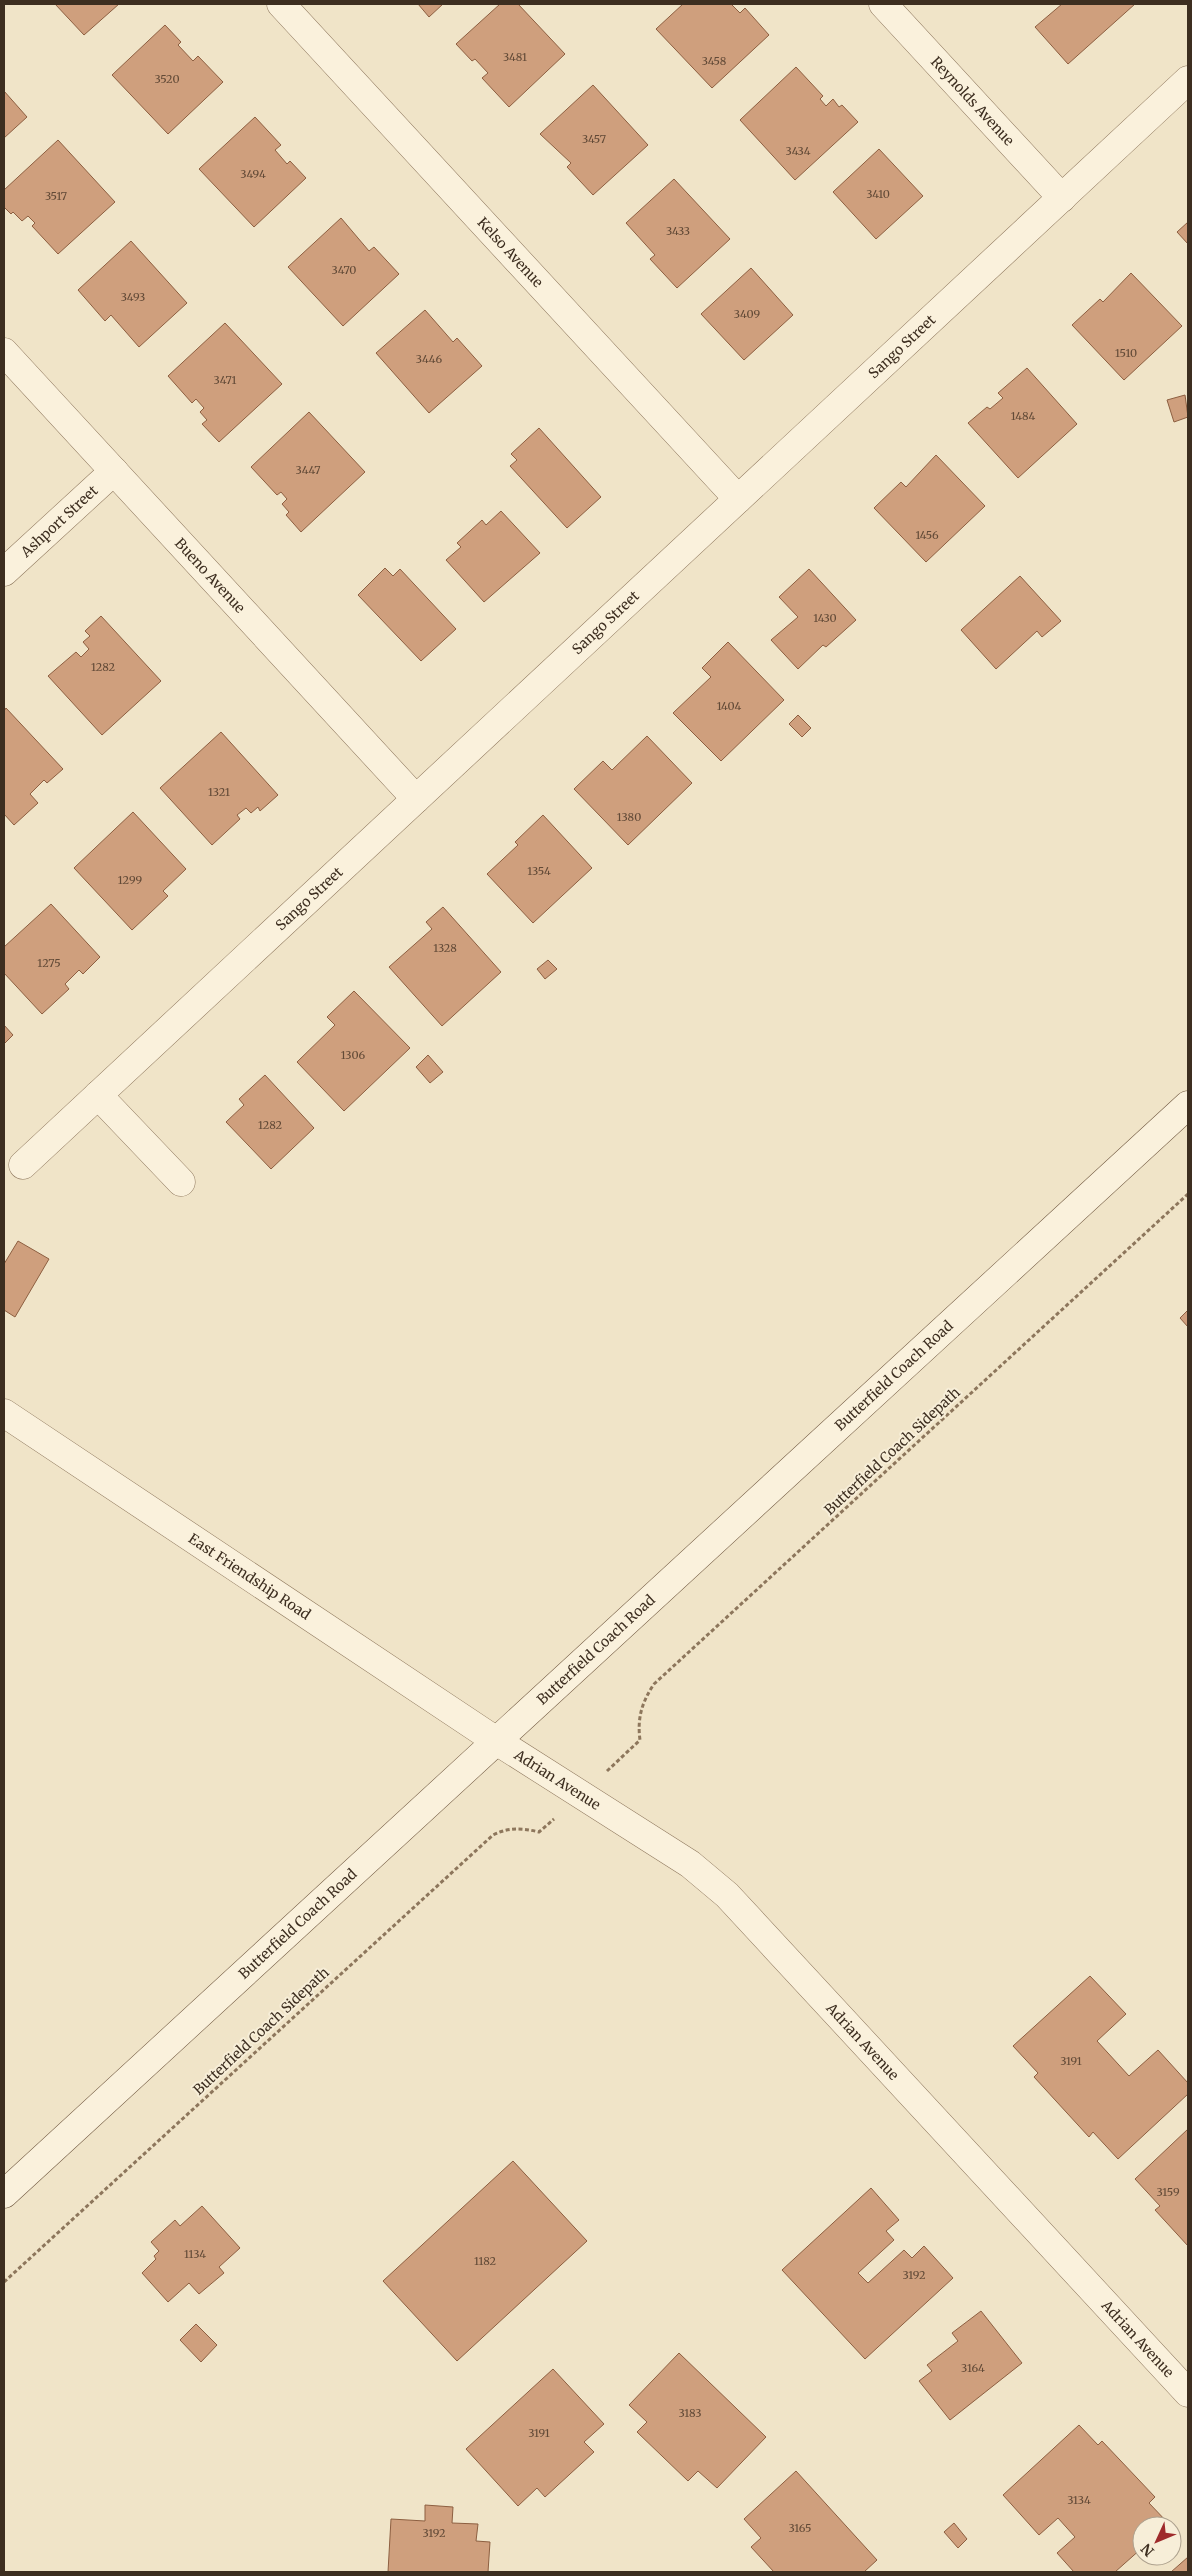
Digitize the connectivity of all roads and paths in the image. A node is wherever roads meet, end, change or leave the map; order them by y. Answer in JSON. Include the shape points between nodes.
{"nodes":[{"id":1,"x":281,"y":4,"type":"edge"},
{"id":2,"x":883,"y":4,"type":"edge"},
{"id":3,"x":1188,"y":80,"type":"edge"},
{"id":4,"x":1062,"y":198,"type":"junction"},
{"id":5,"x":4,"y":352,"type":"edge"},
{"id":6,"x":114,"y":471,"type":"junction"},
{"id":7,"x":738,"y":499,"type":"junction"},
{"id":8,"x":4,"y":572,"type":"edge"},
{"id":9,"x":416,"y":799,"type":"junction"},
{"id":10,"x":98,"y":1095,"type":"junction"},
{"id":11,"x":1188,"y":1105,"type":"edge"},
{"id":12,"x":23,"y":1164,"type":"dead end"},
{"id":13,"x":181,"y":1182,"type":"dead end"},
{"id":14,"x":1188,"y":1194,"type":"edge"},
{"id":15,"x":4,"y":1413,"type":"edge"},
{"id":16,"x":495,"y":1740,"type":"junction"},
{"id":17,"x":640,"y":1740,"type":"dead end"},
{"id":18,"x":545,"y":1827,"type":"dead end"},
{"id":19,"x":4,"y":2194,"type":"edge"},
{"id":20,"x":4,"y":2282,"type":"edge"},
{"id":21,"x":1188,"y":2393,"type":"edge"}],
"edges":[{"from":1,"to":7,"type":"street","name":"Kelso Avenue"},
{"from":2,"to":4,"type":"street","name":"Reynolds Avenue"},
{"from":3,"to":4,"type":"street","name":"Sango Street"},
{"from":4,"to":7,"type":"street","name":"Sango Street"},
{"from":5,"to":6,"type":"street","name":"Bueno Avenue"},
{"from":6,"to":8,"type":"street","name":"Ashport Street"},
{"from":6,"to":9,"type":"street","name":"Bueno Avenue"},
{"from":7,"to":9,"type":"street","name":"Sango Street"},
{"from":9,"to":10,"type":"street","name":"Sango Street"},
{"from":10,"to":12,"type":"street","name":"Sango Street"},
{"from":10,"to":13,"type":"street"},
{"from":11,"to":16,"type":"street","name":"Butterfield Coach Road"},
{"from":14,"to":17,"type":"path","name":"Butterfield Coach Sidepath","via":[[654,1684],[640,1713]]},
{"from":15,"to":16,"type":"street","name":"East Friendship Road"},
{"from":16,"to":19,"type":"street","name":"Butterfield Coach Road"},
{"from":16,"to":21,"type":"street","name":"Adrian Avenue","via":[[690,1864],[728,1895]]},
{"from":18,"to":20,"type":"path","name":"Butterfield Coach Sidepath","via":[[539,1832],[524,1828],[505,1829],[487,1840]]}]}
